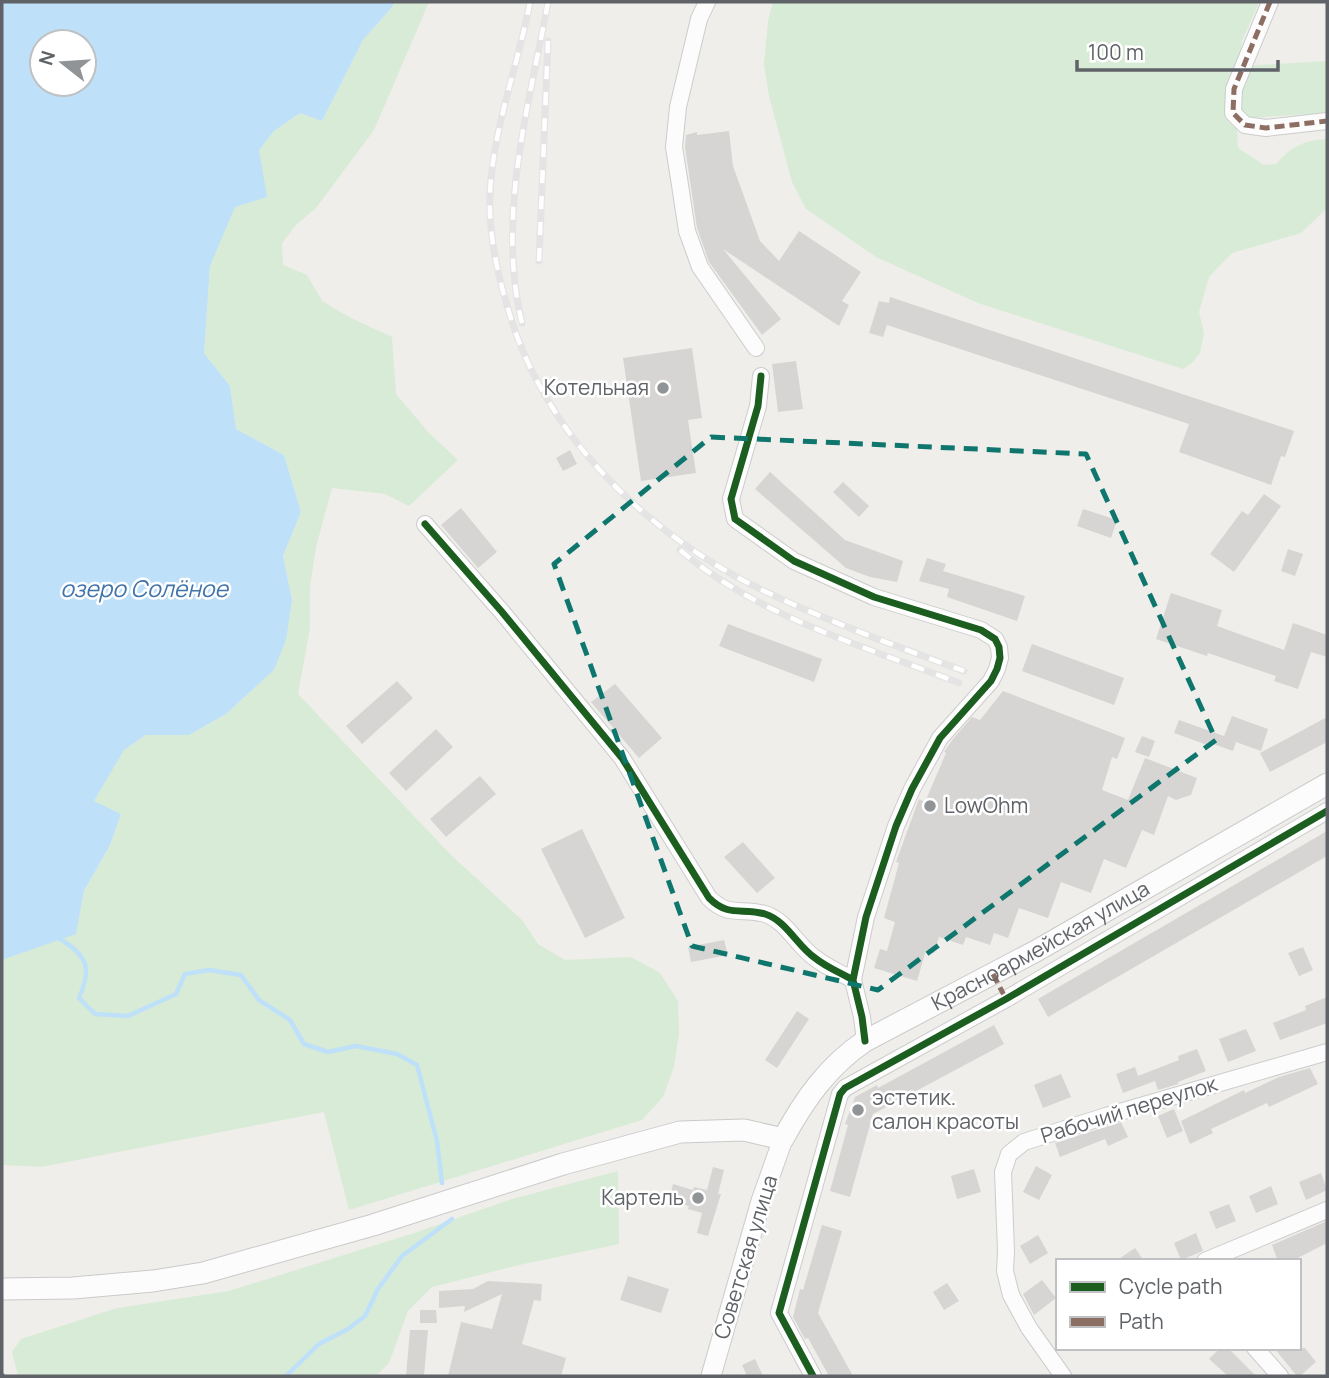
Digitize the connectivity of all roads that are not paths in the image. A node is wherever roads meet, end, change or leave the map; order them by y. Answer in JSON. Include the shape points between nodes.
{"nodes":[{"id":1,"x":707,"y":2,"type":"edge"},
{"id":2,"x":1270,"y":2,"type":"edge"},
{"id":3,"x":1327,"y":121,"type":"edge"},
{"id":4,"x":756,"y":348,"type":"dead end"},
{"id":5,"x":761,"y":376,"type":"dead end"},
{"id":6,"x":425,"y":524,"type":"dead end"},
{"id":7,"x":1327,"y":784,"type":"edge"},
{"id":8,"x":1327,"y":811,"type":"edge"},
{"id":9,"x":993,"y":974,"type":"junction"},
{"id":10,"x":853,"y":980,"type":"junction"},
{"id":11,"x":1006,"y":999,"type":"junction"},
{"id":12,"x":864,"y":1041,"type":"junction"},
{"id":13,"x":1327,"y":1052,"type":"edge"},
{"id":14,"x":783,"y":1139,"type":"junction"},
{"id":15,"x":1327,"y":1210,"type":"edge"},
{"id":16,"x":1210,"y":1259,"type":"edge"},
{"id":17,"x":2,"y":1289,"type":"edge"},
{"id":18,"x":1257,"y":1350,"type":"edge"},
{"id":19,"x":711,"y":1376,"type":"edge"},
{"id":20,"x":813,"y":1376,"type":"edge"},
{"id":21,"x":1063,"y":1376,"type":"edge"},
{"id":22,"x":1280,"y":1376,"type":"edge"}],
"edges":[{"from":1,"to":4,"type":"street","via":[[678,107],[674,147],[687,231],[700,267]]},
{"from":2,"to":3,"type":"street","via":[[1234,89],[1233,113],[1245,125],[1266,128]]},
{"from":5,"to":10,"type":"street","via":[[758,406],[731,499],[735,519],[794,561],[874,597],[981,629],[999,648],[991,681],[940,738],[912,789],[866,917]]},
{"from":6,"to":10,"type":"street","via":[[622,758],[709,898],[731,912],[766,914],[813,958]]},
{"from":7,"to":9,"type":"main road","name":"Красноармейская улица"},
{"from":8,"to":11,"type":"street"},
{"from":9,"to":11,"type":"street"},
{"from":9,"to":12,"type":"main road","name":"Красноармейская улица"},
{"from":10,"to":12,"type":"street"},
{"from":11,"to":20,"type":"street","via":[[853,1082],[840,1094],[779,1313]]},
{"from":12,"to":14,"type":"main road","name":"Красноармейская улица","via":[[828,1071]]},
{"from":13,"to":21,"type":"street","name":"Рабочий переулок","via":[[1024,1142],[1009,1154],[1003,1172],[1005,1271],[1011,1295],[1029,1328]]},
{"from":14,"to":17,"type":"main road","via":[[744,1130],[680,1132],[203,1273],[73,1288]]},
{"from":14,"to":19,"type":"street","name":"Советская улица"},
{"from":15,"to":16,"type":"street"},
{"from":18,"to":22,"type":"street"}]}
